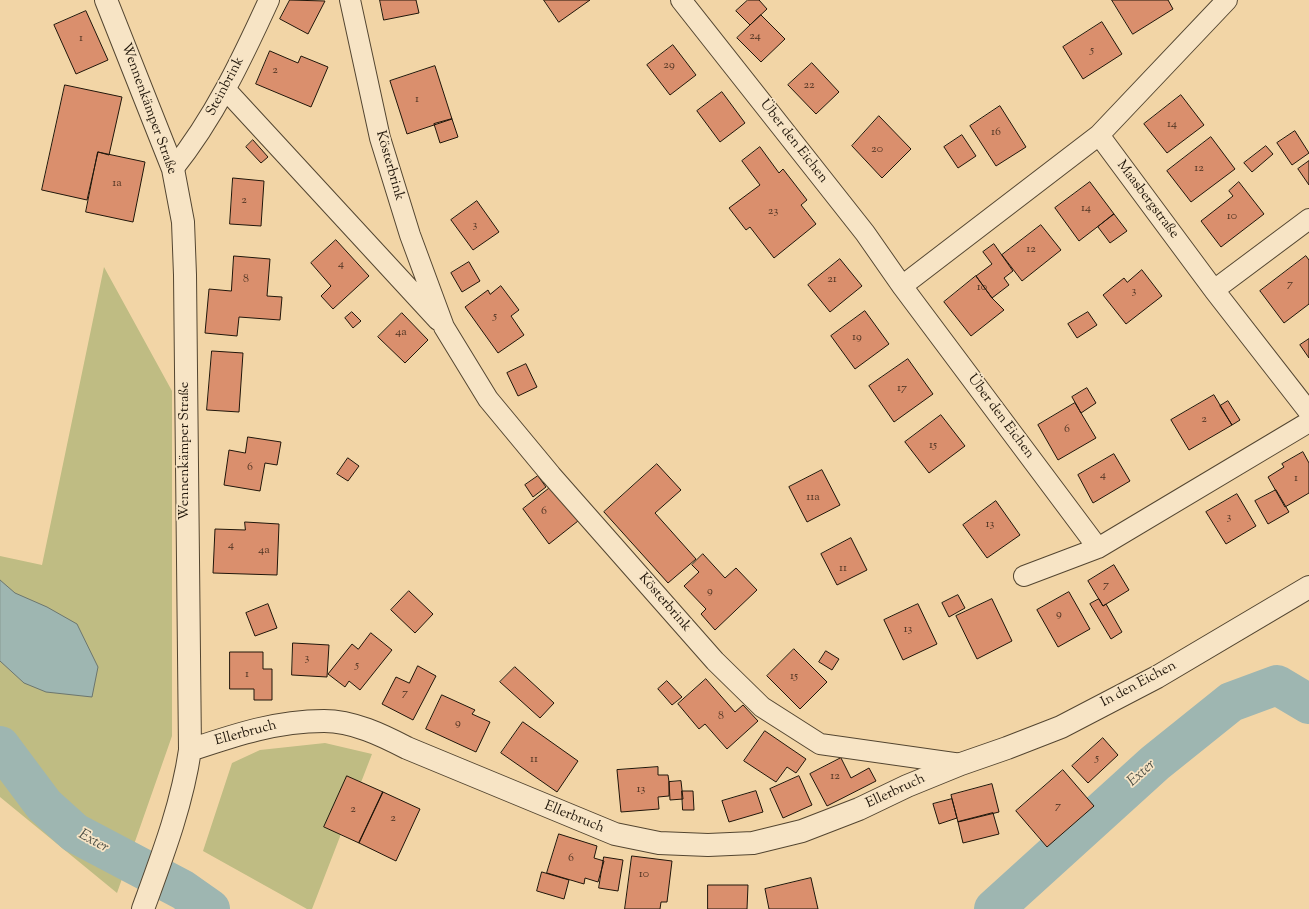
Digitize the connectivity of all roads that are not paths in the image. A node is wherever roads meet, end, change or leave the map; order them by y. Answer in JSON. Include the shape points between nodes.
{"nodes":[{"id":1,"x":106,"y":0,"type":"edge"},
{"id":2,"x":269,"y":0,"type":"edge"},
{"id":3,"x":350,"y":0,"type":"edge"},
{"id":4,"x":681,"y":0,"type":"edge"},
{"id":5,"x":1227,"y":0,"type":"edge"},
{"id":6,"x":226,"y":90,"type":"junction"},
{"id":7,"x":1099,"y":135,"type":"junction"},
{"id":8,"x":173,"y":169,"type":"junction"},
{"id":9,"x":1309,"y":219,"type":"edge"},
{"id":10,"x":902,"y":286,"type":"junction"},
{"id":11,"x":1214,"y":290,"type":"junction"},
{"id":12,"x":444,"y":327,"type":"junction"},
{"id":13,"x":1309,"y":412,"type":"edge"},
{"id":14,"x":1309,"y":422,"type":"edge"},
{"id":15,"x":1098,"y":548,"type":"junction"},
{"id":16,"x":1024,"y":576,"type":"dead end"},
{"id":17,"x":1309,"y":587,"type":"edge"},
{"id":18,"x":190,"y":750,"type":"junction"},
{"id":19,"x":961,"y":764,"type":"junction"},
{"id":20,"x":143,"y":909,"type":"edge"}],
"edges":[{"from":1,"to":8,"type":"street","name":"Wennenkämper Straße"},
{"from":2,"to":6,"type":"street","name":"Steinbrink"},
{"from":3,"to":12,"type":"street","name":"Kösterbrink","via":[[380,138],[410,235]]},
{"from":4,"to":10,"type":"street","name":"Über den Eichen","via":[[865,233]]},
{"from":5,"to":7,"type":"street"},
{"from":6,"to":8,"type":"street","name":"Steinbrink","via":[[194,142]]},
{"from":6,"to":12,"type":"street","name":"Kösterbrink"},
{"from":7,"to":10,"type":"street"},
{"from":7,"to":11,"type":"street","name":"Maasbergstraße"},
{"from":8,"to":18,"type":"street","name":"Wennenkämper Straße","via":[[183,222],[185,275]]},
{"from":9,"to":11,"type":"street"},
{"from":10,"to":15,"type":"street","name":"Über den Eichen"},
{"from":11,"to":13,"type":"street","name":"Maasbergstraße"},
{"from":12,"to":19,"type":"street","name":"Kösterbrink","via":[[488,399],[551,475],[715,661],[762,707],[820,744]]},
{"from":14,"to":15,"type":"street"},
{"from":15,"to":16,"type":"street"},
{"from":17,"to":19,"type":"street","name":"In den Eichen","via":[[1157,677],[1061,727]]},
{"from":18,"to":19,"type":"street","name":"Ellerbruch","via":[[266,726],[324,721],[353,726],[381,735],[615,834],[659,843],[708,845],[753,842],[802,832]]},
{"from":18,"to":20,"type":"street","name":"Wennenkämper Straße","via":[[184,788]]}]}
